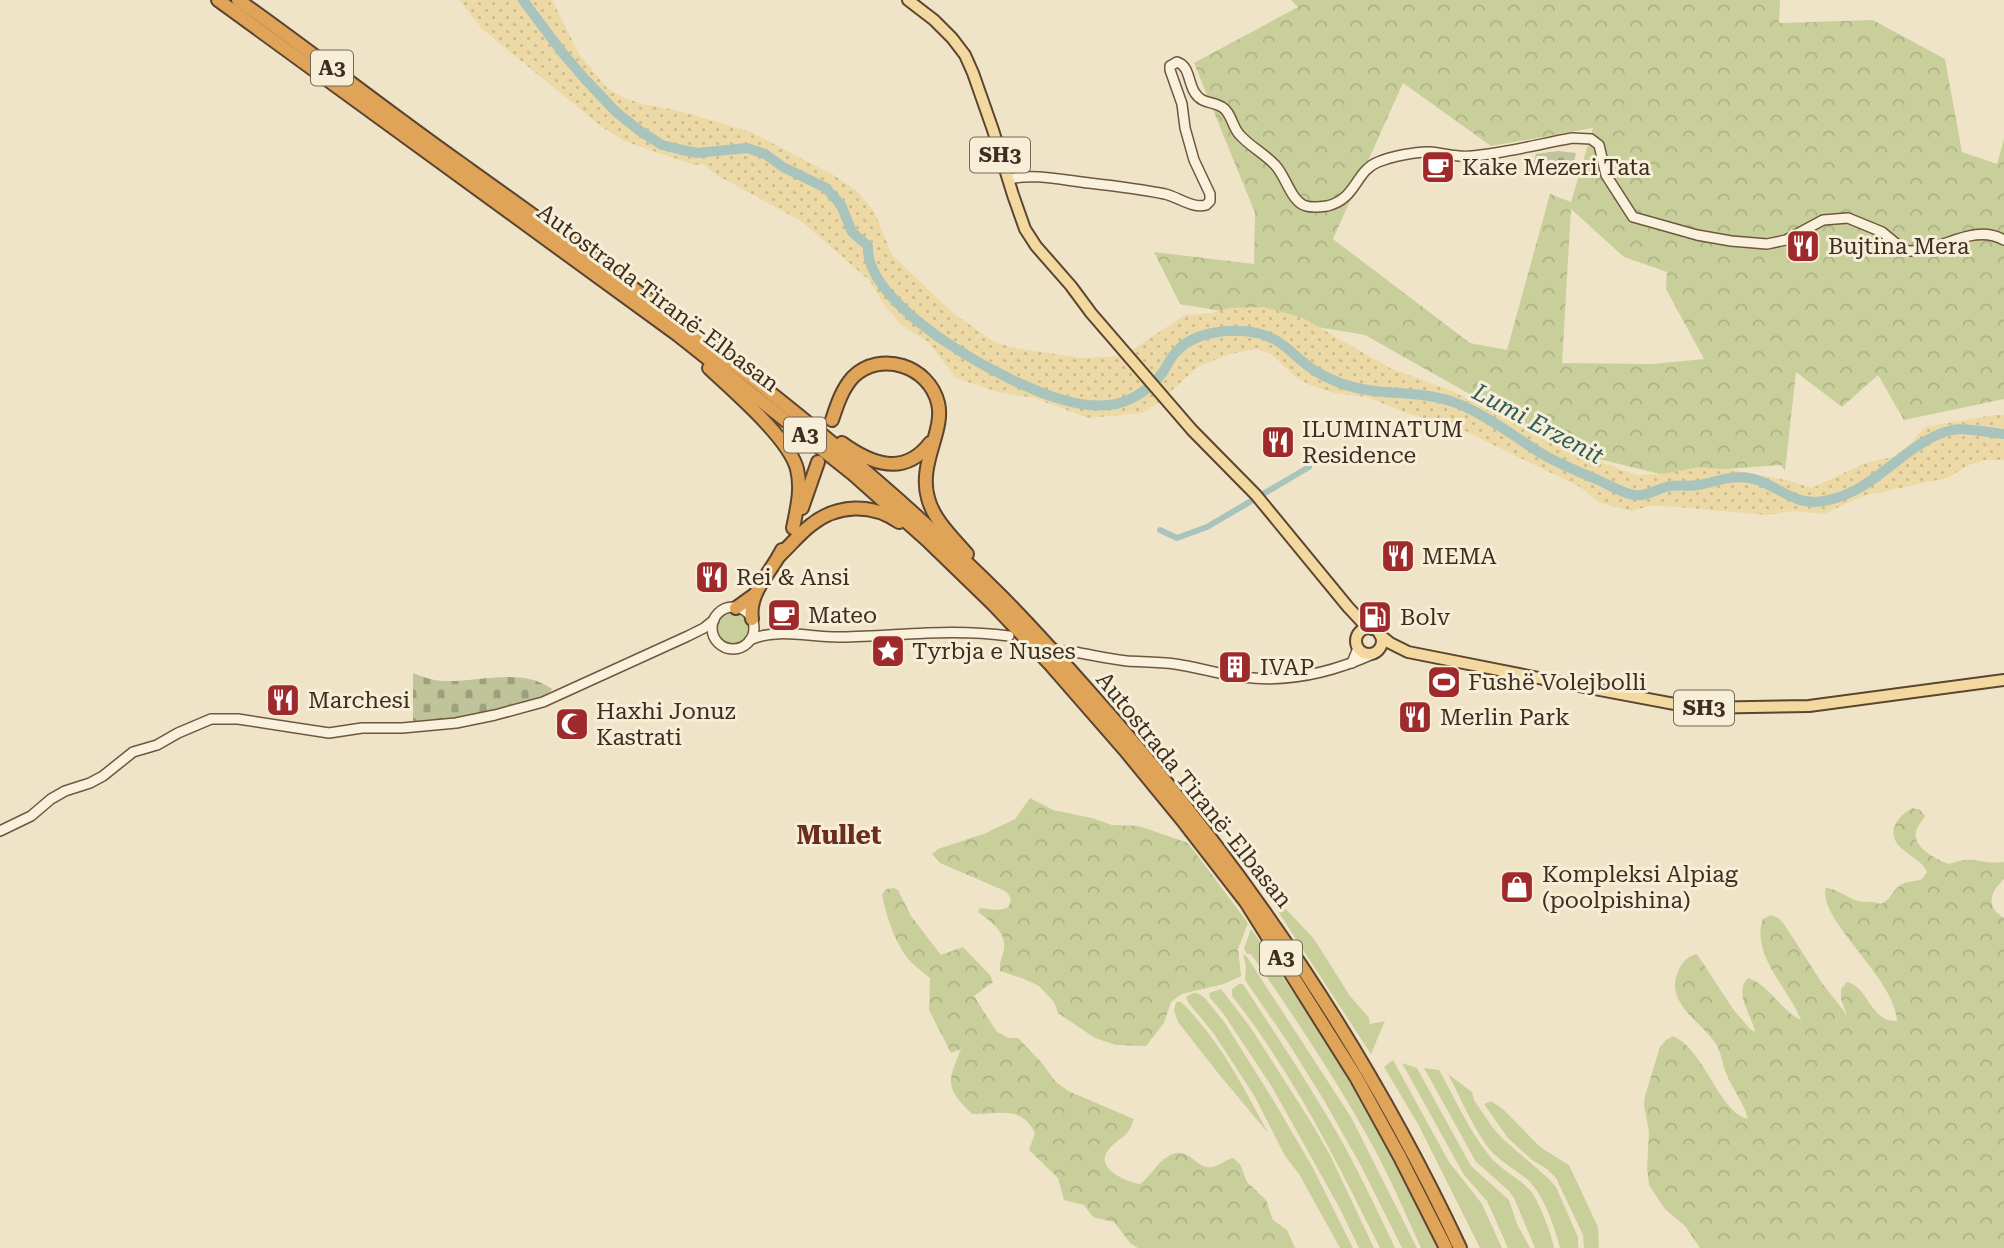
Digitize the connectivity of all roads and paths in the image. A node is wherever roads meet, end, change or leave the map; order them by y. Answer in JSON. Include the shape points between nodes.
{"nodes":[{"id":1,"x":218,"y":0,"type":"edge"},
{"id":2,"x":237,"y":0,"type":"edge"},
{"id":3,"x":908,"y":0,"type":"edge"},
{"id":4,"x":1008,"y":180,"type":"junction"},
{"id":5,"x":2004,"y":240,"type":"edge"},
{"id":6,"x":678,"y":335,"type":"junction"},
{"id":7,"x":792,"y":412,"type":"junction"},
{"id":8,"x":832,"y":420,"type":"dead end"},
{"id":9,"x":935,"y":433,"type":"junction"},
{"id":10,"x":818,"y":462,"type":"dead end"},
{"id":11,"x":793,"y":528,"type":"junction"},
{"id":12,"x":927,"y":540,"type":"junction"},
{"id":13,"x":779,"y":556,"type":"junction"},
{"id":14,"x":982,"y":577,"type":"junction"},
{"id":15,"x":754,"y":595,"type":"junction"},
{"id":16,"x":1348,"y":607,"type":"junction"},
{"id":17,"x":736,"y":608,"type":"junction"},
{"id":18,"x":714,"y":620,"type":"junction"},
{"id":19,"x":752,"y":621,"type":"junction"},
{"id":20,"x":1360,"y":632,"type":"junction"},
{"id":21,"x":1376,"y":632,"type":"junction"},
{"id":22,"x":774,"y":633,"type":"junction"},
{"id":23,"x":688,"y":636,"type":"junction"},
{"id":24,"x":1009,"y":636,"type":"dead end"},
{"id":25,"x":714,"y":637,"type":"junction"},
{"id":26,"x":750,"y":640,"type":"junction"},
{"id":27,"x":1358,"y":648,"type":"junction"},
{"id":28,"x":1074,"y":652,"type":"tunnel mouth"},
{"id":29,"x":1408,"y":652,"type":"junction"},
{"id":30,"x":1374,"y":653,"type":"junction"},
{"id":31,"x":1352,"y":663,"type":"junction"},
{"id":32,"x":2004,"y":680,"type":"edge"},
{"id":33,"x":0,"y":831,"type":"edge"},
{"id":34,"x":1446,"y":1248,"type":"edge"},
{"id":35,"x":1460,"y":1248,"type":"edge"}],
"edges":[{"from":1,"to":6,"type":"highway","name":"Autostrada Tiranë-Elbasan","number":"A3"},
{"from":2,"to":7,"type":"highway","name":"Autostrada Tiranë-Elbasan","number":"A3","via":[[579,248]]},
{"from":3,"to":4,"type":"main road","number":"SH3","via":[[934,19],[965,55]]},
{"from":4,"to":5,"type":"main road","via":[[1053,178],[1206,205],[1210,194],[1194,160],[1170,71],[1177,62],[1185,68],[1198,97],[1225,109],[1239,134],[1275,164],[1304,206],[1326,206],[1344,199],[1373,164],[1383,160],[1429,152],[1471,156],[1582,138],[1599,145],[1606,175],[1633,217],[1697,235],[1777,243],[1816,223],[1839,218],[1876,229],[1908,251],[1974,234]]},
{"from":4,"to":16,"type":"main road","number":"SH3","via":[[1030,238]]},
{"from":6,"to":11,"type":"highway","via":[[788,449],[797,468],[799,488]]},
{"from":6,"to":12,"type":"highway","name":"Autostrada Tiranë-Elbasan","number":"A3","via":[[853,474]]},
{"from":7,"to":9,"type":"highway","via":[[800,412],[861,457],[883,464],[916,456]]},
{"from":7,"to":14,"type":"highway","name":"Autostrada Tiranë-Elbasan","number":"A3"},
{"from":8,"to":9,"type":"highway","via":[[854,377],[866,368],[890,363],[912,369],[929,383],[939,408]]},
{"from":9,"to":14,"type":"highway","via":[[927,467],[927,496],[933,512]]},
{"from":10,"to":11,"type":"highway"},
{"from":11,"to":13,"type":"highway"},
{"from":12,"to":13,"type":"highway","number":"A3","via":[[920,540],[895,519],[856,508],[831,512],[817,520]]},
{"from":12,"to":34,"type":"highway","name":"Autostrada Tiranë-Elbasan","number":"A3","via":[[1077,694],[1246,902],[1356,1077]]},
{"from":13,"to":15,"type":"highway"},
{"from":14,"to":35,"type":"highway","name":"Autostrada Tiranë-Elbasan","number":"A3","via":[[1134,743],[1285,940],[1369,1074]]},
{"from":15,"to":17,"type":"highway"},
{"from":15,"to":19,"type":"highway"},
{"from":16,"to":20,"type":"main road","number":"SH3"},
{"from":16,"to":21,"type":"main road","number":"SH3"},
{"from":17,"to":18,"type":"main road","via":[[723,610]]},
{"from":17,"to":19,"type":"main road"},
{"from":18,"to":23,"type":"main road"},
{"from":18,"to":25,"type":"main road"},
{"from":19,"to":22,"type":"main road"},
{"from":19,"to":26,"type":"main road"},
{"from":20,"to":21,"type":"main road"},
{"from":20,"to":27,"type":"main road"},
{"from":21,"to":29,"type":"main road","number":"SH3"},
{"from":21,"to":30,"type":"main road","via":[[1381,644]]},
{"from":22,"to":24,"type":"main road","via":[[844,637],[947,631]]},
{"from":22,"to":26,"type":"main road"},
{"from":23,"to":25,"type":"main road"},
{"from":23,"to":33,"type":"main road","via":[[543,702],[456,723],[329,733],[211,719],[133,751],[103,776],[65,791]]},
{"from":25,"to":26,"type":"main road","via":[[732,649]]},
{"from":27,"to":30,"type":"main road","number":"SH3","via":[[1365,654]]},
{"from":27,"to":31,"type":"main road"},
{"from":28,"to":31,"type":"main road","via":[[1255,678],[1325,672]]},
{"from":29,"to":30,"type":"main road","number":"SH3"},
{"from":29,"to":32,"type":"main road","number":"SH3","via":[[1696,708],[1809,706]]},
{"from":30,"to":31,"type":"main road"}]}
